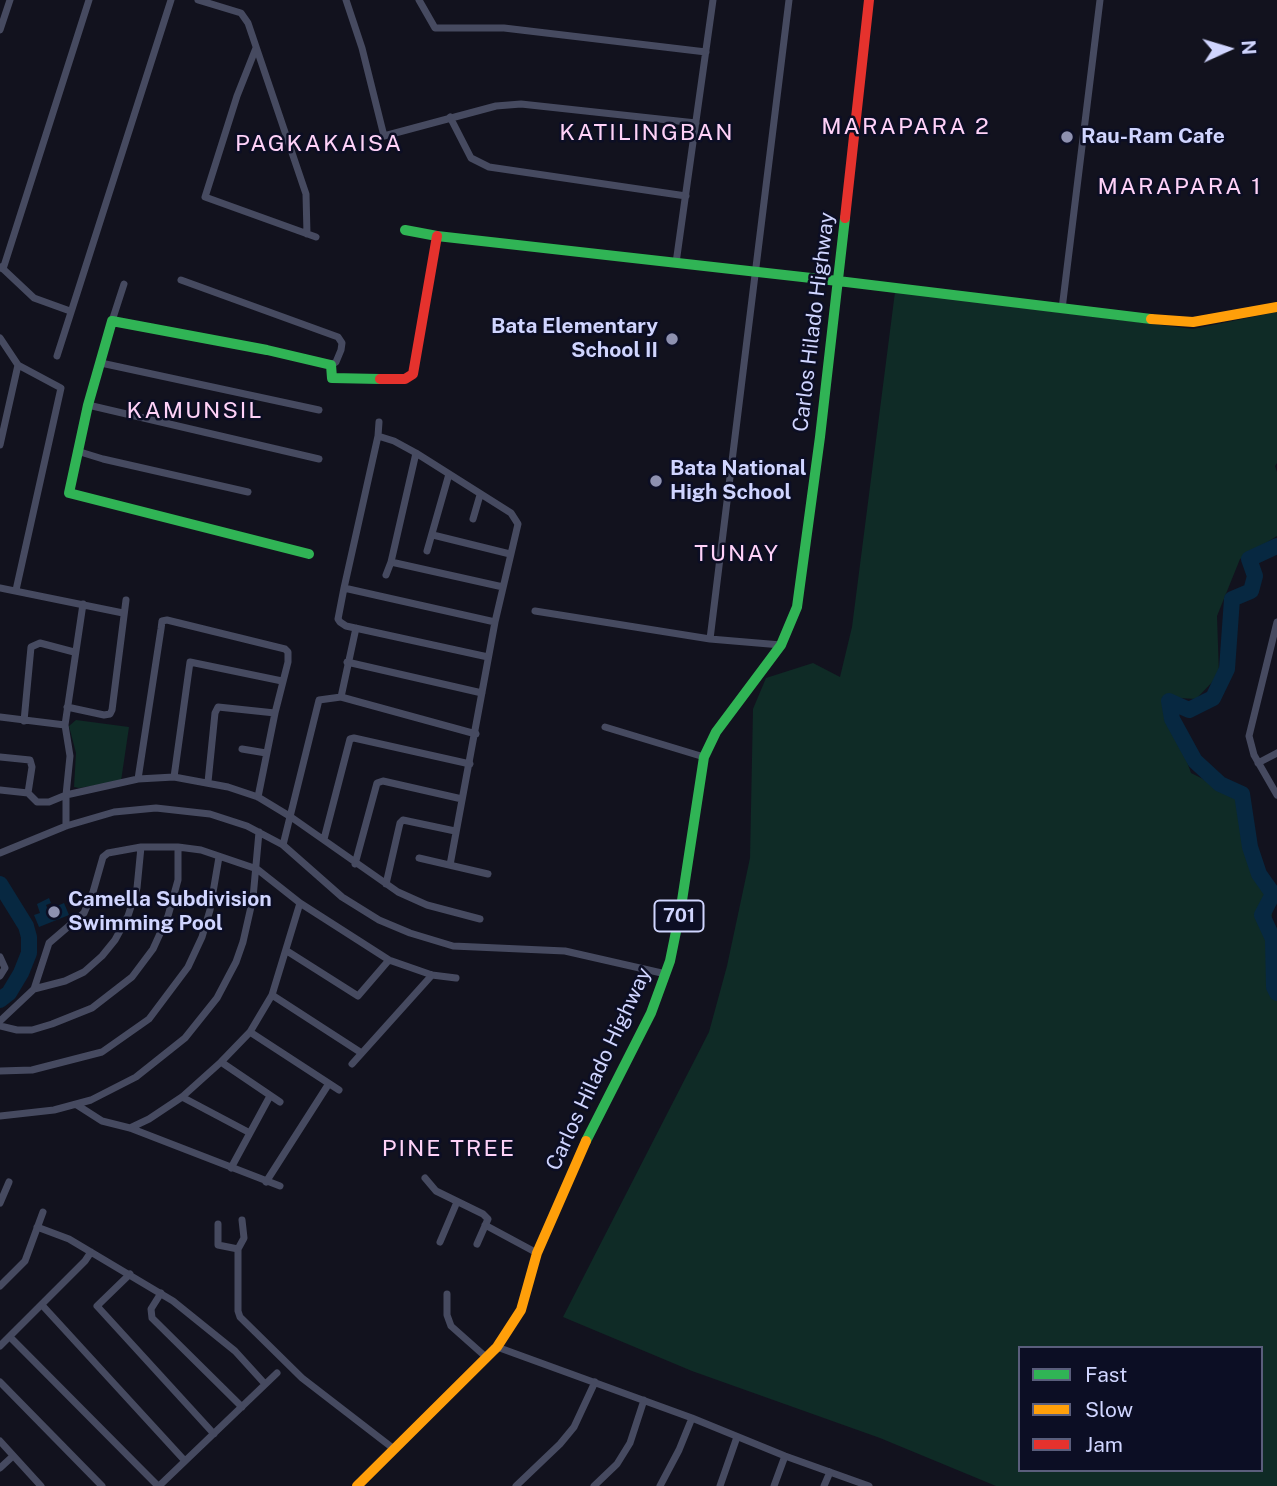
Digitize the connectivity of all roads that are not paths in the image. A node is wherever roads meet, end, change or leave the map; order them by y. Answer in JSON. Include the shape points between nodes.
{"nodes":[{"id":1,"x":10,"y":0,"type":"edge"},
{"id":2,"x":89,"y":0,"type":"edge"},
{"id":3,"x":170,"y":0,"type":"edge"},
{"id":4,"x":198,"y":0,"type":"edge"},
{"id":5,"x":346,"y":0,"type":"edge"},
{"id":6,"x":419,"y":0,"type":"edge"},
{"id":7,"x":713,"y":0,"type":"edge"},
{"id":8,"x":789,"y":0,"type":"edge"},
{"id":9,"x":869,"y":0,"type":"edge"},
{"id":10,"x":1100,"y":0,"type":"edge"},
{"id":11,"x":0,"y":30,"type":"edge"},
{"id":12,"x":256,"y":48,"type":"junction"},
{"id":13,"x":706,"y":52,"type":"junction"},
{"id":14,"x":450,"y":117,"type":"junction"},
{"id":15,"x":696,"y":124,"type":"junction"},
{"id":16,"x":686,"y":196,"type":"junction"},
{"id":17,"x":405,"y":230,"type":"dead end"},
{"id":18,"x":307,"y":234,"type":"junction"},
{"id":19,"x":437,"y":236,"type":"junction"},
{"id":20,"x":316,"y":237,"type":"dead end"},
{"id":21,"x":676,"y":262,"type":"junction"},
{"id":22,"x":2,"y":267,"type":"edge"},
{"id":23,"x":755,"y":272,"type":"junction"},
{"id":24,"x":181,"y":280,"type":"dead end"},
{"id":25,"x":838,"y":281,"type":"junction"},
{"id":26,"x":124,"y":284,"type":"dead end"},
{"id":27,"x":1277,"y":307,"type":"edge"},
{"id":28,"x":1062,"y":309,"type":"junction"},
{"id":29,"x":70,"y":311,"type":"junction"},
{"id":30,"x":112,"y":321,"type":"junction"},
{"id":31,"x":0,"y":338,"type":"edge"},
{"id":32,"x":57,"y":356,"type":"dead end"},
{"id":33,"x":101,"y":363,"type":"junction"},
{"id":34,"x":18,"y":365,"type":"junction"},
{"id":35,"x":331,"y":365,"type":"junction"},
{"id":36,"x":88,"y":405,"type":"junction"},
{"id":37,"x":319,"y":410,"type":"dead end"},
{"id":38,"x":4,"y":412,"type":"edge"},
{"id":39,"x":379,"y":422,"type":"dead end"},
{"id":40,"x":378,"y":436,"type":"junction"},
{"id":41,"x":0,"y":444,"type":"edge"},
{"id":42,"x":77,"y":451,"type":"junction"},
{"id":43,"x":416,"y":453,"type":"junction"},
{"id":44,"x":318,"y":459,"type":"dead end"},
{"id":45,"x":449,"y":474,"type":"junction"},
{"id":46,"x":248,"y":492,"type":"dead end"},
{"id":47,"x":480,"y":495,"type":"junction"},
{"id":48,"x":473,"y":519,"type":"dead end"},
{"id":49,"x":433,"y":535,"type":"junction"},
{"id":50,"x":427,"y":551,"type":"dead end"},
{"id":51,"x":309,"y":554,"type":"dead end"},
{"id":52,"x":510,"y":554,"type":"junction"},
{"id":53,"x":391,"y":562,"type":"junction"},
{"id":54,"x":386,"y":575,"type":"dead end"},
{"id":55,"x":503,"y":587,"type":"junction"},
{"id":56,"x":0,"y":588,"type":"edge"},
{"id":57,"x":344,"y":588,"type":"junction"},
{"id":58,"x":16,"y":590,"type":"junction"},
{"id":59,"x":126,"y":600,"type":"dead end"},
{"id":60,"x":83,"y":604,"type":"junction"},
{"id":61,"x":536,"y":611,"type":"dead end"},
{"id":62,"x":123,"y":613,"type":"junction"},
{"id":63,"x":495,"y":622,"type":"junction"},
{"id":64,"x":1277,"y":622,"type":"edge"},
{"id":65,"x":356,"y":628,"type":"junction"},
{"id":66,"x":710,"y":639,"type":"junction"},
{"id":67,"x":781,"y":645,"type":"junction"},
{"id":68,"x":75,"y":652,"type":"junction"},
{"id":69,"x":488,"y":657,"type":"junction"},
{"id":70,"x":347,"y":662,"type":"junction"},
{"id":71,"x":282,"y":681,"type":"junction"},
{"id":72,"x":482,"y":692,"type":"junction"},
{"id":73,"x":341,"y":697,"type":"junction"},
{"id":74,"x":67,"y":707,"type":"junction"},
{"id":75,"x":275,"y":713,"type":"junction"},
{"id":76,"x":0,"y":717,"type":"edge"},
{"id":77,"x":24,"y":721,"type":"junction"},
{"id":78,"x":65,"y":725,"type":"junction"},
{"id":79,"x":605,"y":727,"type":"dead end"},
{"id":80,"x":476,"y":734,"type":"junction"},
{"id":81,"x":242,"y":749,"type":"dead end"},
{"id":82,"x":266,"y":753,"type":"junction"},
{"id":83,"x":1277,"y":753,"type":"edge"},
{"id":84,"x":0,"y":757,"type":"edge"},
{"id":85,"x":704,"y":757,"type":"junction"},
{"id":86,"x":1258,"y":763,"type":"junction"},
{"id":87,"x":470,"y":764,"type":"junction"},
{"id":88,"x":174,"y":777,"type":"junction"},
{"id":89,"x":138,"y":779,"type":"junction"},
{"id":90,"x":208,"y":782,"type":"junction"},
{"id":91,"x":0,"y":790,"type":"edge"},
{"id":92,"x":27,"y":793,"type":"junction"},
{"id":93,"x":66,"y":795,"type":"junction"},
{"id":94,"x":1277,"y":795,"type":"edge"},
{"id":95,"x":258,"y":797,"type":"junction"},
{"id":96,"x":462,"y":799,"type":"junction"},
{"id":97,"x":291,"y":817,"type":"junction"},
{"id":98,"x":66,"y":826,"type":"junction"},
{"id":99,"x":455,"y":831,"type":"junction"},
{"id":100,"x":259,"y":832,"type":"junction"},
{"id":101,"x":324,"y":839,"type":"junction"},
{"id":102,"x":283,"y":845,"type":"junction"},
{"id":103,"x":178,"y":846,"type":"junction"},
{"id":104,"x":141,"y":847,"type":"junction"},
{"id":105,"x":0,"y":853,"type":"edge"},
{"id":106,"x":219,"y":857,"type":"junction"},
{"id":107,"x":419,"y":858,"type":"dead end"},
{"id":108,"x":355,"y":864,"type":"junction"},
{"id":109,"x":450,"y":865,"type":"junction"},
{"id":110,"x":257,"y":869,"type":"junction"},
{"id":111,"x":488,"y":874,"type":"dead end"},
{"id":112,"x":386,"y":884,"type":"junction"},
{"id":113,"x":300,"y":903,"type":"junction"},
{"id":114,"x":480,"y":919,"type":"dead end"},
{"id":115,"x":287,"y":951,"type":"junction"},
{"id":116,"x":0,"y":957,"type":"edge"},
{"id":117,"x":389,"y":960,"type":"junction"},
{"id":118,"x":666,"y":974,"type":"junction"},
{"id":119,"x":432,"y":975,"type":"junction"},
{"id":120,"x":0,"y":976,"type":"edge"},
{"id":121,"x":456,"y":978,"type":"dead end"},
{"id":122,"x":34,"y":989,"type":"junction"},
{"id":123,"x":272,"y":995,"type":"junction"},
{"id":124,"x":0,"y":1023,"type":"edge"},
{"id":125,"x":250,"y":1032,"type":"junction"},
{"id":126,"x":360,"y":1052,"type":"junction"},
{"id":127,"x":221,"y":1062,"type":"junction"},
{"id":128,"x":352,"y":1064,"type":"dead end"},
{"id":129,"x":0,"y":1071,"type":"edge"},
{"id":130,"x":328,"y":1085,"type":"junction"},
{"id":131,"x":339,"y":1090,"type":"dead end"},
{"id":132,"x":270,"y":1096,"type":"junction"},
{"id":133,"x":182,"y":1097,"type":"junction"},
{"id":134,"x":280,"y":1102,"type":"dead end"},
{"id":135,"x":77,"y":1105,"type":"junction"},
{"id":136,"x":0,"y":1116,"type":"edge"},
{"id":137,"x":130,"y":1128,"type":"junction"},
{"id":138,"x":250,"y":1133,"type":"junction"},
{"id":139,"x":231,"y":1168,"type":"junction"},
{"id":140,"x":425,"y":1178,"type":"dead end"},
{"id":141,"x":9,"y":1182,"type":"dead end"},
{"id":142,"x":266,"y":1182,"type":"junction"},
{"id":143,"x":280,"y":1186,"type":"dead end"},
{"id":144,"x":457,"y":1202,"type":"junction"},
{"id":145,"x":0,"y":1203,"type":"edge"},
{"id":146,"x":43,"y":1212,"type":"dead end"},
{"id":147,"x":242,"y":1220,"type":"dead end"},
{"id":148,"x":218,"y":1224,"type":"dead end"},
{"id":149,"x":485,"y":1225,"type":"junction"},
{"id":150,"x":37,"y":1227,"type":"junction"},
{"id":151,"x":440,"y":1242,"type":"dead end"},
{"id":152,"x":477,"y":1244,"type":"dead end"},
{"id":153,"x":238,"y":1249,"type":"junction"},
{"id":154,"x":91,"y":1252,"type":"junction"},
{"id":155,"x":537,"y":1253,"type":"junction"},
{"id":156,"x":130,"y":1273,"type":"junction"},
{"id":157,"x":0,"y":1286,"type":"edge"},
{"id":158,"x":161,"y":1293,"type":"junction"},
{"id":159,"x":447,"y":1294,"type":"dead end"},
{"id":160,"x":42,"y":1305,"type":"junction"},
{"id":161,"x":10,"y":1337,"type":"junction"},
{"id":162,"x":0,"y":1346,"type":"edge"},
{"id":163,"x":497,"y":1347,"type":"junction"},
{"id":164,"x":487,"y":1358,"type":"junction"},
{"id":165,"x":276,"y":1373,"type":"dead end"},
{"id":166,"x":0,"y":1382,"type":"edge"},
{"id":167,"x":595,"y":1382,"type":"junction"},
{"id":168,"x":265,"y":1384,"type":"junction"},
{"id":169,"x":644,"y":1400,"type":"junction"},
{"id":170,"x":242,"y":1407,"type":"junction"},
{"id":171,"x":692,"y":1418,"type":"junction"},
{"id":172,"x":214,"y":1434,"type":"junction"},
{"id":173,"x":737,"y":1437,"type":"junction"},
{"id":174,"x":0,"y":1441,"type":"edge"},
{"id":175,"x":394,"y":1448,"type":"junction"},
{"id":176,"x":13,"y":1456,"type":"junction"},
{"id":177,"x":785,"y":1456,"type":"junction"},
{"id":178,"x":185,"y":1461,"type":"junction"},
{"id":179,"x":0,"y":1468,"type":"edge"},
{"id":180,"x":830,"y":1472,"type":"junction"},
{"id":181,"x":41,"y":1486,"type":"edge"},
{"id":182,"x":102,"y":1486,"type":"edge"},
{"id":183,"x":159,"y":1486,"type":"edge"},
{"id":184,"x":357,"y":1486,"type":"edge"},
{"id":185,"x":516,"y":1486,"type":"edge"},
{"id":186,"x":594,"y":1486,"type":"edge"},
{"id":187,"x":660,"y":1486,"type":"edge"},
{"id":188,"x":720,"y":1486,"type":"edge"},
{"id":189,"x":774,"y":1486,"type":"edge"},
{"id":190,"x":824,"y":1486,"type":"edge"},
{"id":191,"x":869,"y":1486,"type":"edge"}],
"edges":[{"from":1,"to":11,"type":"street"},
{"from":2,"to":22,"type":"street"},
{"from":3,"to":29,"type":"street"},
{"from":4,"to":12,"type":"street","via":[[241,13]]},
{"from":5,"to":14,"type":"street","via":[[384,136]]},
{"from":6,"to":13,"type":"street","via":[[435,28],[504,28]]},
{"from":7,"to":13,"type":"street"},
{"from":8,"to":23,"type":"street"},
{"from":9,"to":25,"type":"street","name":"Carlos Hilado Highway","number":"701"},
{"from":10,"to":28,"type":"street"},
{"from":12,"to":18,"type":"street","via":[[306,194]]},
{"from":12,"to":18,"type":"street","via":[[205,197]]},
{"from":13,"to":15,"type":"street"},
{"from":14,"to":15,"type":"street","via":[[521,103]]},
{"from":14,"to":16,"type":"street","via":[[471,158],[489,167]]},
{"from":15,"to":16,"type":"street"},
{"from":16,"to":21,"type":"street"},
{"from":17,"to":19,"type":"street"},
{"from":18,"to":20,"type":"street"},
{"from":19,"to":21,"type":"street"},
{"from":19,"to":35,"type":"street","via":[[410,378],[332,378]]},
{"from":21,"to":23,"type":"street"},
{"from":22,"to":29,"type":"street","via":[[34,298]]},
{"from":23,"to":25,"type":"street"},
{"from":23,"to":66,"type":"street"},
{"from":24,"to":35,"type":"street","via":[[338,337],[341,350]]},
{"from":25,"to":28,"type":"street"},
{"from":25,"to":67,"type":"street","name":"Carlos Hilado Highway","number":"701","via":[[797,607]]},
{"from":26,"to":30,"type":"street"},
{"from":27,"to":28,"type":"street","via":[[1193,322]]},
{"from":29,"to":32,"type":"street"},
{"from":30,"to":33,"type":"street"},
{"from":30,"to":35,"type":"street"},
{"from":31,"to":34,"type":"street"},
{"from":33,"to":36,"type":"street"},
{"from":33,"to":37,"type":"street"},
{"from":34,"to":38,"type":"street"},
{"from":34,"to":58,"type":"street","via":[[58,385],[61,392]]},
{"from":36,"to":42,"type":"street"},
{"from":36,"to":44,"type":"street"},
{"from":38,"to":41,"type":"street"},
{"from":39,"to":40,"type":"street"},
{"from":40,"to":43,"type":"street"},
{"from":40,"to":57,"type":"street"},
{"from":42,"to":46,"type":"street"},
{"from":42,"to":51,"type":"street","via":[[68,490],[72,495]]},
{"from":43,"to":45,"type":"street"},
{"from":43,"to":53,"type":"street"},
{"from":45,"to":47,"type":"street"},
{"from":45,"to":49,"type":"street"},
{"from":47,"to":48,"type":"street"},
{"from":47,"to":52,"type":"street","via":[[517,520]]},
{"from":49,"to":50,"type":"street"},
{"from":49,"to":52,"type":"street"},
{"from":52,"to":55,"type":"street"},
{"from":53,"to":54,"type":"street"},
{"from":53,"to":55,"type":"street"},
{"from":55,"to":63,"type":"street"},
{"from":56,"to":58,"type":"street"},
{"from":57,"to":63,"type":"street"},
{"from":57,"to":65,"type":"street","via":[[338,619],[342,625]]},
{"from":58,"to":60,"type":"street"},
{"from":59,"to":62,"type":"street"},
{"from":60,"to":62,"type":"street"},
{"from":60,"to":68,"type":"street"},
{"from":61,"to":66,"type":"street"},
{"from":62,"to":74,"type":"street","via":[[110,714]]},
{"from":63,"to":69,"type":"street"},
{"from":64,"to":86,"type":"street","via":[[1249,736]]},
{"from":65,"to":69,"type":"street"},
{"from":65,"to":70,"type":"street"},
{"from":66,"to":67,"type":"street"},
{"from":67,"to":85,"type":"street","name":"Carlos Hilado Highway","number":"701","via":[[730,710]]},
{"from":68,"to":74,"type":"street"},
{"from":68,"to":77,"type":"street","via":[[40,643],[31,647]]},
{"from":69,"to":72,"type":"street"},
{"from":70,"to":72,"type":"street"},
{"from":70,"to":73,"type":"street"},
{"from":71,"to":75,"type":"street"},
{"from":71,"to":88,"type":"street","via":[[190,662]]},
{"from":71,"to":89,"type":"street","via":[[288,659],[285,649],[162,621]]},
{"from":72,"to":80,"type":"street"},
{"from":73,"to":80,"type":"street"},
{"from":73,"to":97,"type":"street","via":[[318,701]]},
{"from":74,"to":78,"type":"street"},
{"from":75,"to":82,"type":"street"},
{"from":75,"to":90,"type":"street","via":[[218,708]]},
{"from":76,"to":77,"type":"street"},
{"from":77,"to":78,"type":"street"},
{"from":78,"to":93,"type":"street","via":[[70,756]]},
{"from":79,"to":85,"type":"street"},
{"from":80,"to":87,"type":"street"},
{"from":81,"to":82,"type":"street"},
{"from":82,"to":95,"type":"street"},
{"from":83,"to":86,"type":"street"},
{"from":84,"to":92,"type":"street","via":[[30,760]]},
{"from":85,"to":118,"type":"street","name":"Carlos Hilado Highway","number":"701"},
{"from":86,"to":94,"type":"street"},
{"from":87,"to":96,"type":"street"},
{"from":87,"to":101,"type":"street","via":[[349,739]]},
{"from":88,"to":89,"type":"street"},
{"from":88,"to":90,"type":"street"},
{"from":89,"to":93,"type":"street"},
{"from":90,"to":95,"type":"street"},
{"from":91,"to":92,"type":"street"},
{"from":92,"to":93,"type":"street","via":[[37,802]]},
{"from":93,"to":98,"type":"street"},
{"from":95,"to":97,"type":"street"},
{"from":96,"to":99,"type":"street"},
{"from":96,"to":108,"type":"street","via":[[377,783]]},
{"from":97,"to":101,"type":"street"},
{"from":97,"to":102,"type":"street"},
{"from":98,"to":100,"type":"street","via":[[114,812],[168,809],[210,814]]},
{"from":98,"to":105,"type":"street"},
{"from":99,"to":109,"type":"street"},
{"from":99,"to":112,"type":"street","via":[[403,820]]},
{"from":100,"to":102,"type":"street"},
{"from":100,"to":110,"type":"street"},
{"from":101,"to":108,"type":"street"},
{"from":102,"to":118,"type":"street","via":[[342,897],[379,920],[421,937],[453,946],[565,951]]},
{"from":103,"to":104,"type":"street"},
{"from":103,"to":106,"type":"street"},
{"from":103,"to":124,"type":"street","via":[[178,880],[168,916],[153,949],[132,977],[92,1008],[52,1024],[17,1030]]},
{"from":104,"to":122,"type":"street","via":[[103,857],[84,913],[45,949]]},
{"from":104,"to":122,"type":"street","via":[[137,888],[115,940],[84,972]]},
{"from":106,"to":110,"type":"street"},
{"from":106,"to":129,"type":"street","via":[[202,937],[188,967],[149,1018],[102,1052],[44,1068]]},
{"from":107,"to":109,"type":"street"},
{"from":108,"to":112,"type":"street"},
{"from":109,"to":111,"type":"street"},
{"from":110,"to":113,"type":"street"},
{"from":110,"to":135,"type":"street","via":[[236,962],[200,1021],[152,1066]]},
{"from":112,"to":114,"type":"street","via":[[427,905]]},
{"from":113,"to":115,"type":"street"},
{"from":113,"to":117,"type":"street"},
{"from":115,"to":117,"type":"street","via":[[358,996]]},
{"from":115,"to":123,"type":"street"},
{"from":116,"to":120,"type":"street","via":[[5,968]]},
{"from":117,"to":119,"type":"street"},
{"from":118,"to":155,"type":"street","name":"Carlos Hilado Highway","number":"701"},
{"from":119,"to":121,"type":"street"},
{"from":119,"to":126,"type":"street"},
{"from":122,"to":124,"type":"street"},
{"from":123,"to":125,"type":"street"},
{"from":123,"to":126,"type":"street"},
{"from":125,"to":127,"type":"street"},
{"from":125,"to":130,"type":"street"},
{"from":126,"to":128,"type":"street"},
{"from":127,"to":132,"type":"street"},
{"from":127,"to":133,"type":"street"},
{"from":130,"to":131,"type":"street"},
{"from":130,"to":142,"type":"street"},
{"from":132,"to":134,"type":"street"},
{"from":132,"to":138,"type":"street"},
{"from":133,"to":137,"type":"street"},
{"from":133,"to":138,"type":"street"},
{"from":135,"to":136,"type":"street"},
{"from":135,"to":137,"type":"street","via":[[102,1121]]},
{"from":137,"to":139,"type":"street"},
{"from":138,"to":139,"type":"street"},
{"from":139,"to":142,"type":"street"},
{"from":140,"to":144,"type":"street","via":[[436,1191]]},
{"from":141,"to":145,"type":"street"},
{"from":142,"to":143,"type":"street"},
{"from":144,"to":149,"type":"street","via":[[483,1214],[488,1219]]},
{"from":144,"to":151,"type":"street"},
{"from":146,"to":150,"type":"street"},
{"from":147,"to":153,"type":"street","via":[[244,1238]]},
{"from":148,"to":153,"type":"street","via":[[218,1245]]},
{"from":149,"to":152,"type":"street"},
{"from":149,"to":155,"type":"street"},
{"from":150,"to":154,"type":"street"},
{"from":150,"to":157,"type":"street","via":[[25,1261]]},
{"from":153,"to":175,"type":"street","via":[[240,1317],[302,1378]]},
{"from":154,"to":156,"type":"street"},
{"from":154,"to":160,"type":"street"},
{"from":155,"to":163,"type":"street","name":"Carlos Hilado Highway","number":"701","via":[[520,1310]]},
{"from":156,"to":158,"type":"street"},
{"from":156,"to":172,"type":"street","via":[[97,1306]]},
{"from":158,"to":168,"type":"street","via":[[235,1351]]},
{"from":158,"to":170,"type":"street","via":[[151,1309],[152,1318]]},
{"from":159,"to":164,"type":"street","via":[[451,1326]]},
{"from":160,"to":161,"type":"street"},
{"from":160,"to":178,"type":"street"},
{"from":161,"to":162,"type":"street"},
{"from":161,"to":183,"type":"street"},
{"from":163,"to":164,"type":"street","name":"Carlos Hilado Highway","number":"701"},
{"from":163,"to":167,"type":"street"},
{"from":164,"to":175,"type":"street","name":"Carlos Hilado Highway","number":"701"},
{"from":165,"to":168,"type":"street"},
{"from":166,"to":182,"type":"street"},
{"from":167,"to":169,"type":"street"},
{"from":167,"to":185,"type":"street","via":[[573,1427]]},
{"from":168,"to":170,"type":"street"},
{"from":169,"to":171,"type":"street"},
{"from":169,"to":186,"type":"street","via":[[630,1443],[617,1464]]},
{"from":170,"to":172,"type":"street"},
{"from":171,"to":173,"type":"street"},
{"from":171,"to":187,"type":"street"},
{"from":172,"to":178,"type":"street"},
{"from":173,"to":177,"type":"street"},
{"from":173,"to":188,"type":"street"},
{"from":174,"to":176,"type":"street"},
{"from":175,"to":184,"type":"street","name":"Carlos Hilado Highway","number":"701"},
{"from":176,"to":179,"type":"street"},
{"from":176,"to":181,"type":"street"},
{"from":177,"to":180,"type":"street"},
{"from":177,"to":189,"type":"street"},
{"from":178,"to":183,"type":"street"},
{"from":180,"to":190,"type":"street"},
{"from":180,"to":191,"type":"street"}]}
